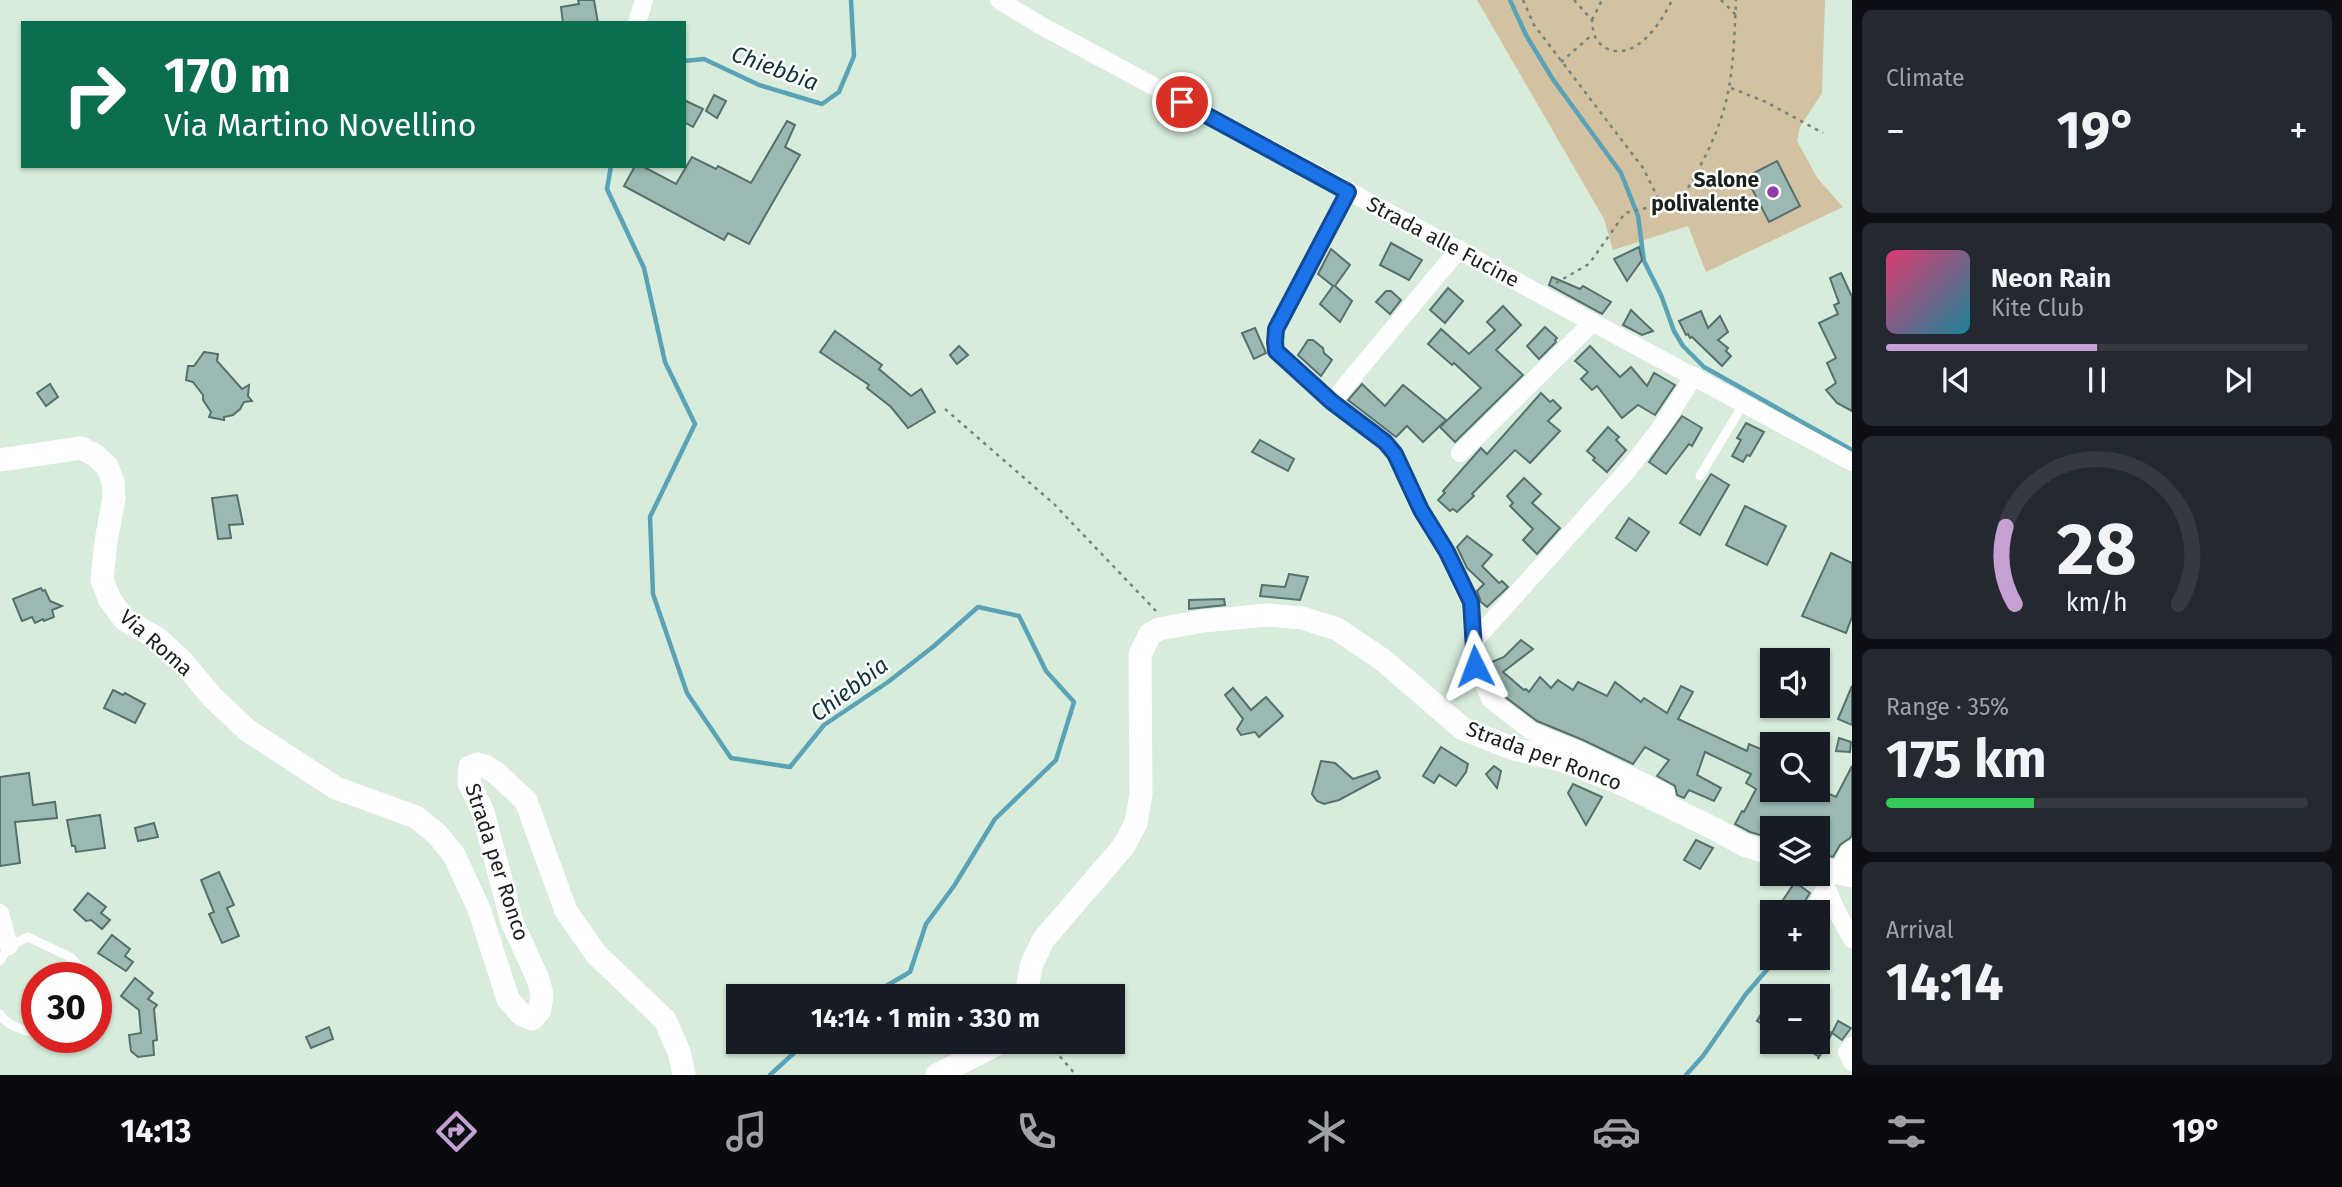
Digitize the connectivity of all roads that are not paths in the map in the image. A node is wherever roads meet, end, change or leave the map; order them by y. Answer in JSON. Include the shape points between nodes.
{"nodes":[{"id":1,"x":644,"y":0,"type":"edge"},
{"id":2,"x":999,"y":0,"type":"edge"},
{"id":3,"x":638,"y":21,"type":"edge"},
{"id":4,"x":1348,"y":192,"type":"junction"},
{"id":5,"x":1459,"y":249,"type":"junction"},
{"id":6,"x":1593,"y":322,"type":"junction"},
{"id":7,"x":1694,"y":376,"type":"junction"},
{"id":8,"x":1332,"y":402,"type":"junction"},
{"id":9,"x":1744,"y":403,"type":"junction"},
{"id":10,"x":1460,"y":453,"type":"dead end"},
{"id":11,"x":0,"y":460,"type":"edge"},
{"id":12,"x":1852,"y":462,"type":"edge"},
{"id":13,"x":1700,"y":476,"type":"dead end"},
{"id":14,"x":1474,"y":641,"type":"junction"},
{"id":15,"x":336,"y":788,"type":"joint"},
{"id":16,"x":1715,"y":829,"type":"junction"},
{"id":17,"x":1760,"y":850,"type":"edge"},
{"id":18,"x":1852,"y":852,"type":"edge"},
{"id":19,"x":1831,"y":875,"type":"edge"},
{"id":20,"x":1820,"y":900,"type":"edge"},
{"id":21,"x":0,"y":913,"type":"edge"},
{"id":22,"x":1852,"y":939,"type":"edge"},
{"id":23,"x":5,"y":954,"type":"edge"},
{"id":24,"x":75,"y":962,"type":"edge"},
{"id":25,"x":1028,"y":984,"type":"edge"},
{"id":26,"x":0,"y":1014,"type":"edge"},
{"id":27,"x":21,"y":1028,"type":"edge"},
{"id":28,"x":1852,"y":1046,"type":"edge"},
{"id":29,"x":978,"y":1054,"type":"edge"},
{"id":30,"x":1852,"y":1062,"type":"edge"},
{"id":31,"x":684,"y":1075,"type":"edge"},
{"id":32,"x":937,"y":1075,"type":"edge"}],
"edges":[{"from":1,"to":3,"type":"street"},
{"from":2,"to":4,"type":"street","name":"Strada alle Fucine"},
{"from":4,"to":5,"type":"street","name":"Strada alle Fucine"},
{"from":4,"to":8,"type":"street","via":[[1276,329],[1275,342],[1276,351]]},
{"from":5,"to":6,"type":"street","name":"Strada alle Fucine"},
{"from":5,"to":8,"type":"street"},
{"from":6,"to":7,"type":"street","name":"Strada alle Fucine"},
{"from":6,"to":10,"type":"street"},
{"from":7,"to":9,"type":"street","name":"Strada alle Fucine"},
{"from":7,"to":14,"type":"street","via":[[1626,472]]},
{"from":8,"to":14,"type":"street","via":[[1395,454],[1471,602]]},
{"from":9,"to":12,"type":"street","name":"Strada alle Fucine"},
{"from":9,"to":13,"type":"lane"},
{"from":11,"to":15,"type":"street","name":"Via Roma","via":[[81,448],[107,466],[114,498],[102,580],[110,600],[125,620],[157,638],[183,662],[247,730]]},
{"from":14,"to":16,"type":"street","via":[[1481,683],[1490,700],[1514,719],[1669,795],[1705,816]]},
{"from":15,"to":31,"type":"street","name":"Strada per Ronco","via":[[416,817],[438,834],[454,855],[479,909],[508,999],[532,1019],[540,1010],[538,979],[512,922],[483,811],[469,783],[470,767],[478,764],[496,773],[526,801],[566,911],[596,954],[665,1020]]},
{"from":16,"to":17,"type":"street","name":"Strada per Ronco"},
{"from":16,"to":25,"type":"street","name":"Strada per Ronco","via":[[1597,773],[1463,729],[1383,660],[1337,629],[1302,618],[1268,615],[1170,626],[1150,634],[1140,655],[1136,822],[1123,847],[1043,940]]},
{"from":18,"to":19,"type":"street"},
{"from":19,"to":20,"type":"street"},
{"from":19,"to":22,"type":"street","via":[[1837,912]]},
{"from":21,"to":23,"type":"street"},
{"from":23,"to":24,"type":"lane","via":[[28,937]]},
{"from":26,"to":27,"type":"lane","via":[[4,1021]]},
{"from":28,"to":30,"type":"street","via":[[1847,1052]]},
{"from":29,"to":32,"type":"street"}]}
